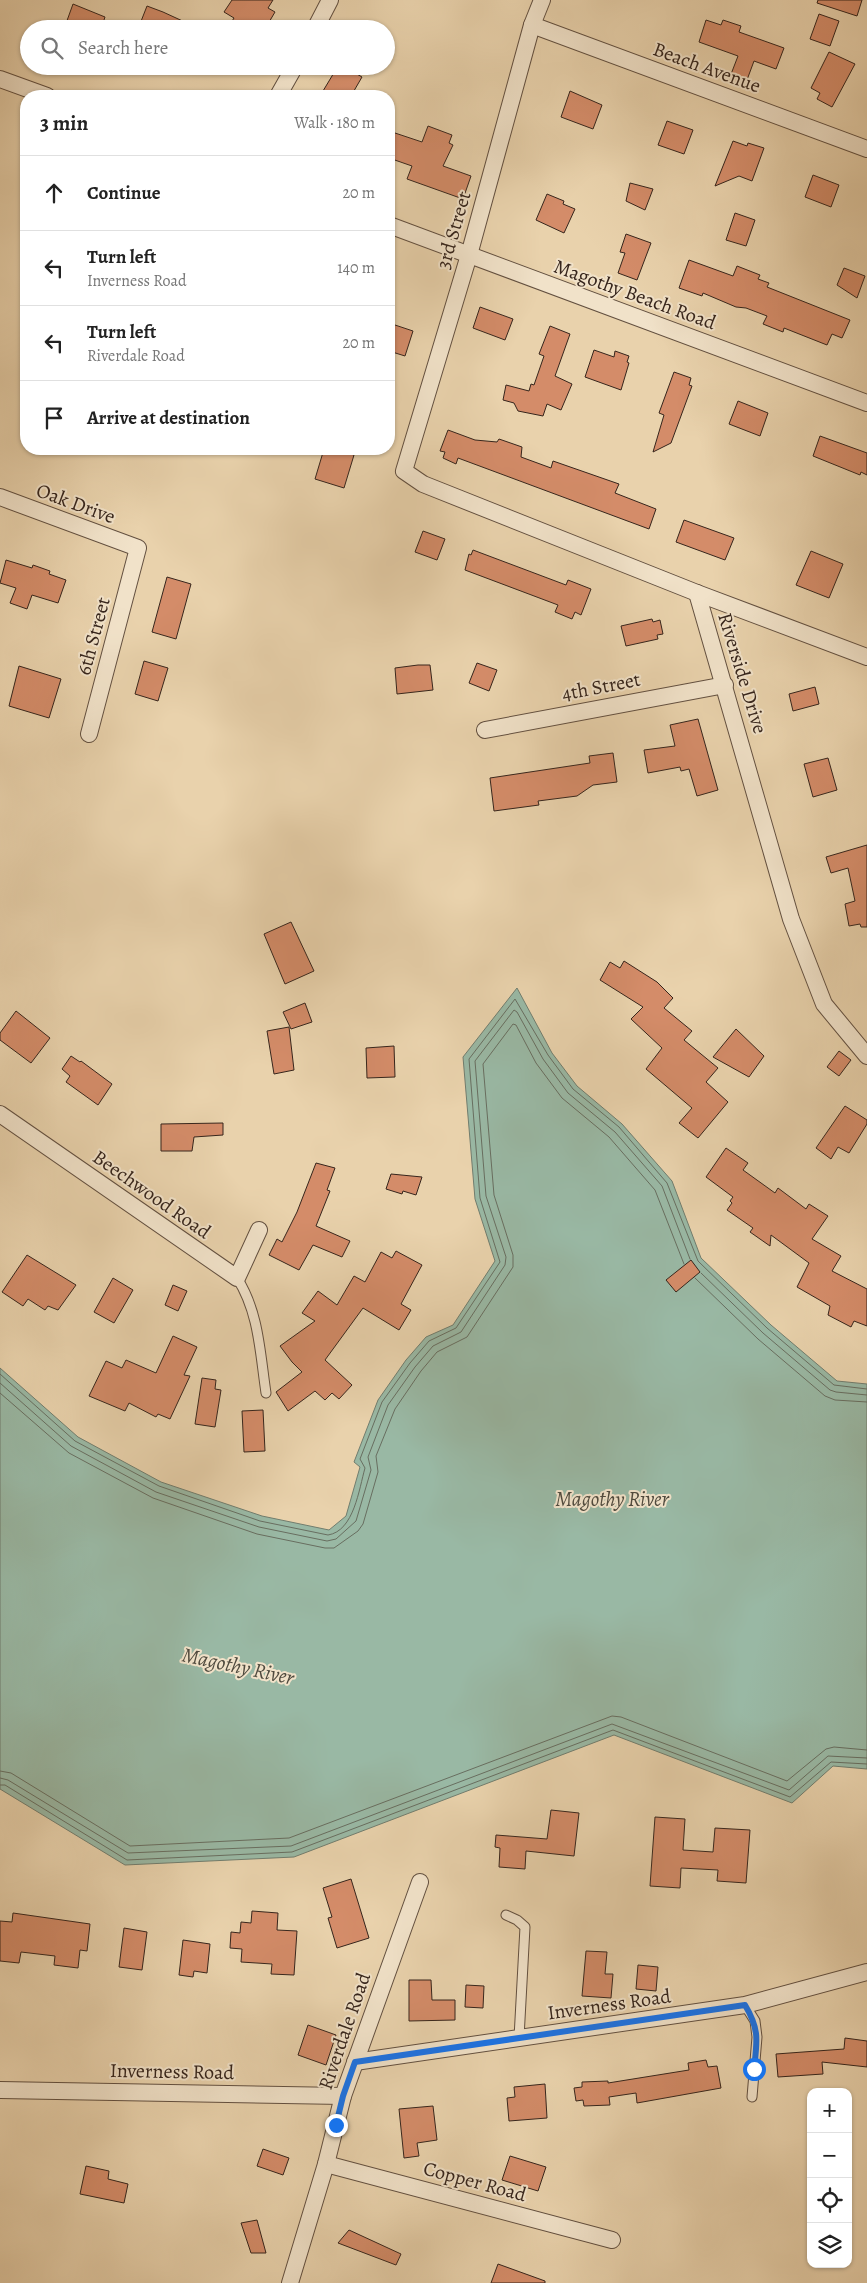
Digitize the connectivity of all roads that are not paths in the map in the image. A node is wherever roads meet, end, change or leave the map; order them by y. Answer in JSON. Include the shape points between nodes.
{"nodes":[{"id":1,"x":330,"y":0,"type":"edge"},
{"id":2,"x":542,"y":0,"type":"edge"},
{"id":3,"x":320,"y":20,"type":"edge"},
{"id":4,"x":532,"y":25,"type":"junction"},
{"id":5,"x":290,"y":75,"type":"edge"},
{"id":6,"x":0,"y":79,"type":"edge"},
{"id":7,"x":30,"y":90,"type":"edge"},
{"id":8,"x":281,"y":90,"type":"edge"},
{"id":9,"x":867,"y":149,"type":"edge"},
{"id":10,"x":395,"y":227,"type":"edge"},
{"id":11,"x":469,"y":255,"type":"junction"},
{"id":12,"x":867,"y":403,"type":"edge"},
{"id":13,"x":404,"y":471,"type":"joint"},
{"id":14,"x":0,"y":497,"type":"edge"},
{"id":15,"x":138,"y":548,"type":"joint"},
{"id":16,"x":697,"y":593,"type":"junction"},
{"id":17,"x":867,"y":656,"type":"edge"},
{"id":18,"x":725,"y":684,"type":"junction"},
{"id":19,"x":485,"y":730,"type":"dead end"},
{"id":20,"x":89,"y":734,"type":"dead end"},
{"id":21,"x":867,"y":1056,"type":"edge"},
{"id":22,"x":0,"y":1114,"type":"edge"},
{"id":23,"x":259,"y":1230,"type":"dead end"},
{"id":24,"x":236,"y":1278,"type":"junction"},
{"id":25,"x":266,"y":1393,"type":"dead end"},
{"id":26,"x":420,"y":1882,"type":"dead end"},
{"id":27,"x":506,"y":1915,"type":"dead end"},
{"id":28,"x":867,"y":1972,"type":"edge"},
{"id":29,"x":745,"y":2005,"type":"junction"},
{"id":30,"x":519,"y":2038,"type":"junction"},
{"id":31,"x":355,"y":2062,"type":"junction"},
{"id":32,"x":0,"y":2090,"type":"edge"},
{"id":33,"x":343,"y":2096,"type":"junction"},
{"id":34,"x":752,"y":2097,"type":"dead end"},
{"id":35,"x":326,"y":2164,"type":"junction"},
{"id":36,"x":612,"y":2240,"type":"dead end"},
{"id":37,"x":290,"y":2283,"type":"edge"}],
"edges":[{"from":1,"to":3,"type":"street"},
{"from":2,"to":4,"type":"street","name":"3rd Street"},
{"from":4,"to":9,"type":"street","name":"Beach Avenue"},
{"from":4,"to":11,"type":"street","name":"3rd Street"},
{"from":5,"to":8,"type":"street"},
{"from":6,"to":7,"type":"street"},
{"from":10,"to":11,"type":"street","name":"Magothy Beach Road"},
{"from":11,"to":12,"type":"street","name":"Magothy Beach Road"},
{"from":11,"to":13,"type":"street","name":"3rd Street"},
{"from":13,"to":16,"type":"street","name":"Riverside Drive","via":[[423,484]]},
{"from":14,"to":15,"type":"street","name":"Oak Drive"},
{"from":15,"to":20,"type":"street","name":"6th Street"},
{"from":16,"to":17,"type":"street"},
{"from":16,"to":18,"type":"street","name":"Riverside Drive"},
{"from":18,"to":19,"type":"street","name":"4th Street"},
{"from":18,"to":21,"type":"street","name":"Riverside Drive","via":[[791,919],[824,1004]]},
{"from":22,"to":24,"type":"street","name":"Beechwood Road"},
{"from":23,"to":24,"type":"street"},
{"from":24,"to":25,"type":"lane","via":[[254,1313]]},
{"from":26,"to":31,"type":"street","name":"Riverdale Road"},
{"from":27,"to":30,"type":"lane","via":[[525,1927]]},
{"from":28,"to":29,"type":"street","name":"Inverness Road"},
{"from":29,"to":30,"type":"street","name":"Inverness Road"},
{"from":29,"to":34,"type":"lane","via":[[755,2021],[757,2036]]},
{"from":30,"to":31,"type":"street","name":"Inverness Road"},
{"from":31,"to":33,"type":"street","name":"Riverdale Road"},
{"from":32,"to":33,"type":"street","name":"Inverness Road"},
{"from":33,"to":35,"type":"street","name":"Riverdale Road"},
{"from":35,"to":36,"type":"street","name":"Copper Road"},
{"from":35,"to":37,"type":"street","name":"Riverdale Road"}]}
